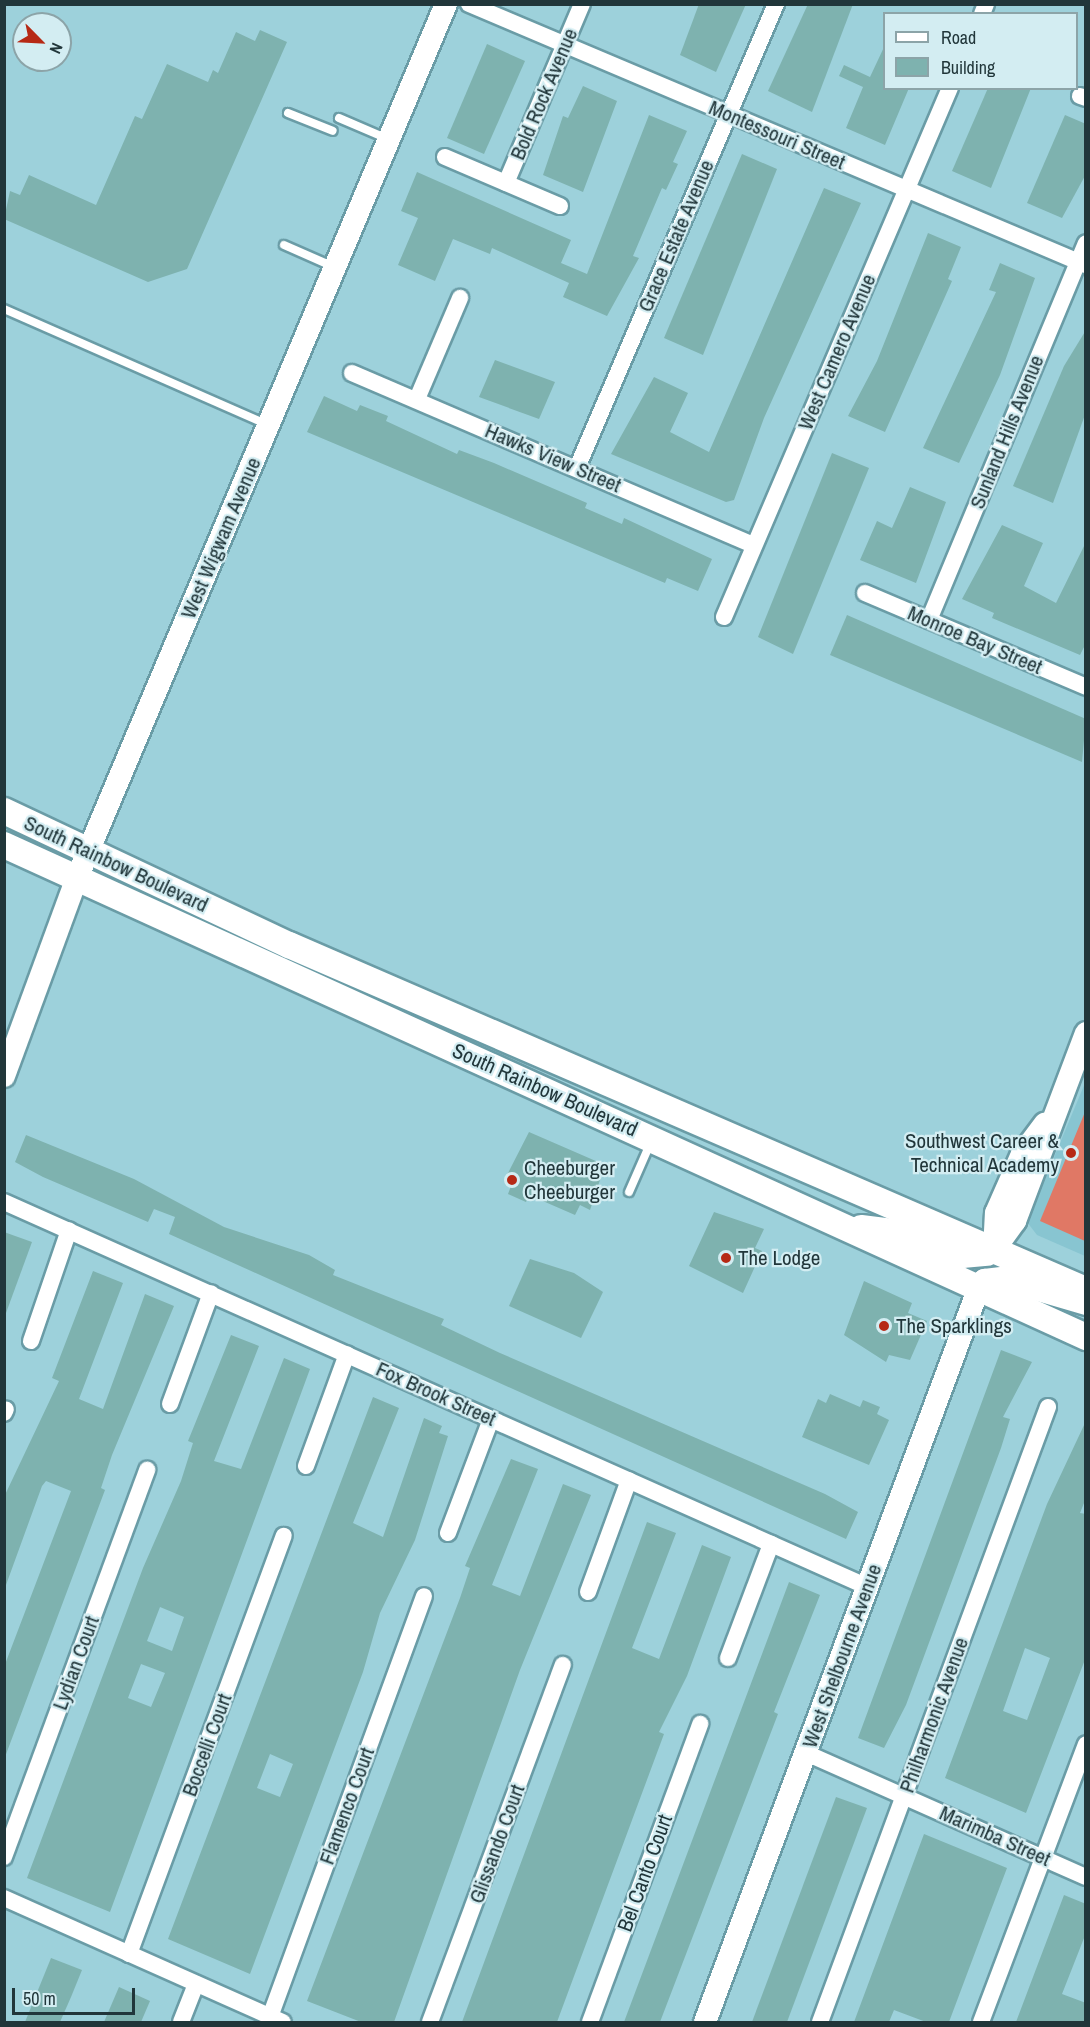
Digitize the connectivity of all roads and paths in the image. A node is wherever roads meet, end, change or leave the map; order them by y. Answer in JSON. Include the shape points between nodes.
{"nodes":[{"id":1,"x":446,"y":4,"type":"edge"},
{"id":2,"x":469,"y":4,"type":"edge"},
{"id":3,"x":582,"y":4,"type":"edge"},
{"id":4,"x":776,"y":4,"type":"edge"},
{"id":5,"x":564,"y":46,"type":"junction"},
{"id":6,"x":949,"y":90,"type":"edge"},
{"id":7,"x":288,"y":113,"type":"dead end"},
{"id":8,"x":729,"y":115,"type":"junction"},
{"id":9,"x":339,"y":118,"type":"dead end"},
{"id":10,"x":333,"y":131,"type":"dead end"},
{"id":11,"x":389,"y":139,"type":"junction"},
{"id":12,"x":445,"y":157,"type":"dead end"},
{"id":13,"x":506,"y":183,"type":"junction"},
{"id":14,"x":907,"y":190,"type":"junction"},
{"id":15,"x":560,"y":206,"type":"dead end"},
{"id":16,"x":1086,"y":243,"type":"edge"},
{"id":17,"x":284,"y":244,"type":"dead end"},
{"id":18,"x":1082,"y":263,"type":"edge"},
{"id":19,"x":335,"y":267,"type":"junction"},
{"id":20,"x":460,"y":298,"type":"dead end"},
{"id":21,"x":4,"y":309,"type":"edge"},
{"id":22,"x":352,"y":373,"type":"dead end"},
{"id":23,"x":417,"y":399,"type":"junction"},
{"id":24,"x":268,"y":425,"type":"junction"},
{"id":25,"x":577,"y":468,"type":"junction"},
{"id":26,"x":754,"y":544,"type":"junction"},
{"id":27,"x":865,"y":593,"type":"dead end"},
{"id":28,"x":724,"y":617,"type":"dead end"},
{"id":29,"x":929,"y":620,"type":"junction"},
{"id":30,"x":1086,"y":687,"type":"edge"},
{"id":31,"x":4,"y":811,"type":"edge"},
{"id":32,"x":4,"y":845,"type":"edge"},
{"id":33,"x":88,"y":852,"type":"junction"},
{"id":34,"x":77,"y":878,"type":"junction"},
{"id":35,"x":387,"y":1019,"type":"junction"},
{"id":36,"x":1086,"y":1033,"type":"edge"},
{"id":37,"x":521,"y":1047,"type":"junction"},
{"id":38,"x":4,"y":1076,"type":"edge"},
{"id":39,"x":538,"y":1087,"type":"junction"},
{"id":40,"x":693,"y":1122,"type":"junction"},
{"id":41,"x":652,"y":1138,"type":"junction"},
{"id":42,"x":628,"y":1192,"type":"dead end"},
{"id":43,"x":4,"y":1202,"type":"edge"},
{"id":44,"x":837,"y":1224,"type":"junction"},
{"id":45,"x":69,"y":1230,"type":"junction"},
{"id":46,"x":994,"y":1250,"type":"junction"},
{"id":47,"x":978,"y":1290,"type":"junction"},
{"id":48,"x":1086,"y":1290,"type":"edge"},
{"id":49,"x":211,"y":1293,"type":"junction"},
{"id":50,"x":1086,"y":1302,"type":"edge"},
{"id":51,"x":1086,"y":1337,"type":"edge"},
{"id":52,"x":31,"y":1341,"type":"dead end"},
{"id":53,"x":347,"y":1354,"type":"junction"},
{"id":54,"x":170,"y":1404,"type":"dead end"},
{"id":55,"x":1048,"y":1407,"type":"dead end"},
{"id":56,"x":491,"y":1419,"type":"junction"},
{"id":57,"x":306,"y":1466,"type":"dead end"},
{"id":58,"x":147,"y":1470,"type":"dead end"},
{"id":59,"x":629,"y":1480,"type":"junction"},
{"id":60,"x":448,"y":1533,"type":"dead end"},
{"id":61,"x":284,"y":1536,"type":"dead end"},
{"id":62,"x":771,"y":1544,"type":"junction"},
{"id":63,"x":868,"y":1587,"type":"junction"},
{"id":64,"x":588,"y":1592,"type":"dead end"},
{"id":65,"x":424,"y":1596,"type":"dead end"},
{"id":66,"x":728,"y":1658,"type":"dead end"},
{"id":67,"x":563,"y":1665,"type":"dead end"},
{"id":68,"x":700,"y":1724,"type":"dead end"},
{"id":69,"x":1086,"y":1744,"type":"edge"},
{"id":70,"x":806,"y":1753,"type":"junction"},
{"id":71,"x":904,"y":1796,"type":"junction"},
{"id":72,"x":4,"y":1857,"type":"edge"},
{"id":73,"x":1043,"y":1858,"type":"junction"},
{"id":74,"x":1086,"y":1877,"type":"edge"},
{"id":75,"x":4,"y":1899,"type":"edge"},
{"id":76,"x":129,"y":1954,"type":"junction"},
{"id":77,"x":196,"y":1984,"type":"junction"},
{"id":78,"x":276,"y":2020,"type":"edge"},
{"id":79,"x":181,"y":2022,"type":"edge"},
{"id":80,"x":430,"y":2022,"type":"edge"},
{"id":81,"x":590,"y":2022,"type":"edge"},
{"id":82,"x":705,"y":2022,"type":"edge"},
{"id":83,"x":820,"y":2022,"type":"edge"},
{"id":84,"x":981,"y":2022,"type":"edge"}],
"edges":[{"from":1,"to":11,"type":"street","name":"West Wigwam Avenue"},
{"from":2,"to":5,"type":"street","name":"Montessouri Street"},
{"from":3,"to":5,"type":"street","name":"Bold Rock Avenue"},
{"from":4,"to":8,"type":"street","name":"Grace Estate Avenue"},
{"from":5,"to":8,"type":"street","name":"Montessouri Street"},
{"from":5,"to":13,"type":"street","name":"Bold Rock Avenue"},
{"from":6,"to":14,"type":"street","name":"West Camero Avenue"},
{"from":7,"to":10,"type":"lane"},
{"from":8,"to":14,"type":"street","name":"Montessouri Street"},
{"from":8,"to":25,"type":"street","name":"Grace Estate Avenue"},
{"from":9,"to":11,"type":"lane"},
{"from":11,"to":19,"type":"street","name":"West Wigwam Avenue"},
{"from":12,"to":13,"type":"street"},
{"from":13,"to":15,"type":"street"},
{"from":14,"to":18,"type":"street","name":"Montessouri Street"},
{"from":14,"to":26,"type":"street","name":"West Camero Avenue"},
{"from":16,"to":18,"type":"street","name":"Sunland Hills Avenue"},
{"from":17,"to":19,"type":"lane"},
{"from":18,"to":29,"type":"street","name":"Sunland Hills Avenue"},
{"from":19,"to":24,"type":"street","name":"West Wigwam Avenue"},
{"from":20,"to":23,"type":"street"},
{"from":21,"to":24,"type":"lane"},
{"from":22,"to":23,"type":"street","name":"Hawks View Street"},
{"from":23,"to":25,"type":"street","name":"Hawks View Street"},
{"from":24,"to":33,"type":"street","name":"West Wigwam Avenue"},
{"from":25,"to":26,"type":"street","name":"Hawks View Street"},
{"from":26,"to":28,"type":"street","name":"West Camero Avenue"},
{"from":27,"to":29,"type":"street","name":"Monroe Bay Street"},
{"from":29,"to":30,"type":"street","name":"Monroe Bay Street"},
{"from":31,"to":33,"type":"main road","name":"South Rainbow Boulevard"},
{"from":32,"to":34,"type":"main road","name":"South Rainbow Boulevard"},
{"from":33,"to":34,"type":"street","name":"West Wigwam Avenue"},
{"from":33,"to":37,"type":"main road","name":"South Rainbow Boulevard"},
{"from":34,"to":35,"type":"main road","name":"South Rainbow Boulevard"},
{"from":34,"to":38,"type":"street","name":"West Wigwam Avenue"},
{"from":35,"to":37,"type":"main road","via":[[450,1029],[504,1052]]},
{"from":35,"to":39,"type":"main road","name":"South Rainbow Boulevard"},
{"from":36,"to":46,"type":"street","via":[[1050,1118],[1027,1193],[1013,1226]]},
{"from":37,"to":40,"type":"main road","name":"South Rainbow Boulevard"},
{"from":39,"to":40,"type":"main road","via":[[575,1084]]},
{"from":39,"to":41,"type":"main road","name":"South Rainbow Boulevard"},
{"from":40,"to":46,"type":"main road","name":"South Rainbow Boulevard"},
{"from":41,"to":42,"type":"lane"},
{"from":41,"to":44,"type":"main road","name":"South Rainbow Boulevard"},
{"from":43,"to":45,"type":"street","name":"Fox Brook Street"},
{"from":44,"to":46,"type":"main road","via":[[909,1234],[973,1257]]},
{"from":44,"to":47,"type":"main road","name":"South Rainbow Boulevard"},
{"from":45,"to":49,"type":"street","name":"Fox Brook Street"},
{"from":45,"to":52,"type":"street"},
{"from":46,"to":48,"type":"main road","name":"South Rainbow Boulevard"},
{"from":47,"to":50,"type":"main road","via":[[994,1278],[1008,1279]]},
{"from":47,"to":51,"type":"main road","name":"South Rainbow Boulevard"},
{"from":47,"to":63,"type":"street","name":"West Shelbourne Avenue"},
{"from":49,"to":53,"type":"street","name":"Fox Brook Street"},
{"from":49,"to":54,"type":"street"},
{"from":53,"to":56,"type":"street","name":"Fox Brook Street"},
{"from":53,"to":57,"type":"street"},
{"from":55,"to":71,"type":"street","name":"Philharmonic Avenue"},
{"from":56,"to":59,"type":"street","name":"Fox Brook Street"},
{"from":56,"to":60,"type":"street"},
{"from":58,"to":72,"type":"street","name":"Lydian Court"},
{"from":59,"to":62,"type":"street","name":"Fox Brook Street"},
{"from":59,"to":64,"type":"street"},
{"from":61,"to":76,"type":"street","name":"Boccelli Court"},
{"from":62,"to":63,"type":"street","name":"Fox Brook Street"},
{"from":62,"to":66,"type":"street"},
{"from":63,"to":70,"type":"street","name":"West Shelbourne Avenue"},
{"from":65,"to":78,"type":"street","name":"Flamenco Court"},
{"from":67,"to":80,"type":"street","name":"Glissando Court"},
{"from":68,"to":81,"type":"street","name":"Bel Canto Court"},
{"from":69,"to":73,"type":"street"},
{"from":70,"to":71,"type":"street","name":"Marimba Street"},
{"from":70,"to":82,"type":"street","name":"West Shelbourne Avenue"},
{"from":71,"to":73,"type":"street","name":"Marimba Street"},
{"from":71,"to":83,"type":"street","name":"Philharmonic Avenue"},
{"from":73,"to":74,"type":"street","name":"Marimba Street"},
{"from":73,"to":84,"type":"street"},
{"from":75,"to":76,"type":"street"},
{"from":76,"to":77,"type":"street"},
{"from":77,"to":78,"type":"street"},
{"from":77,"to":79,"type":"street"}]}
